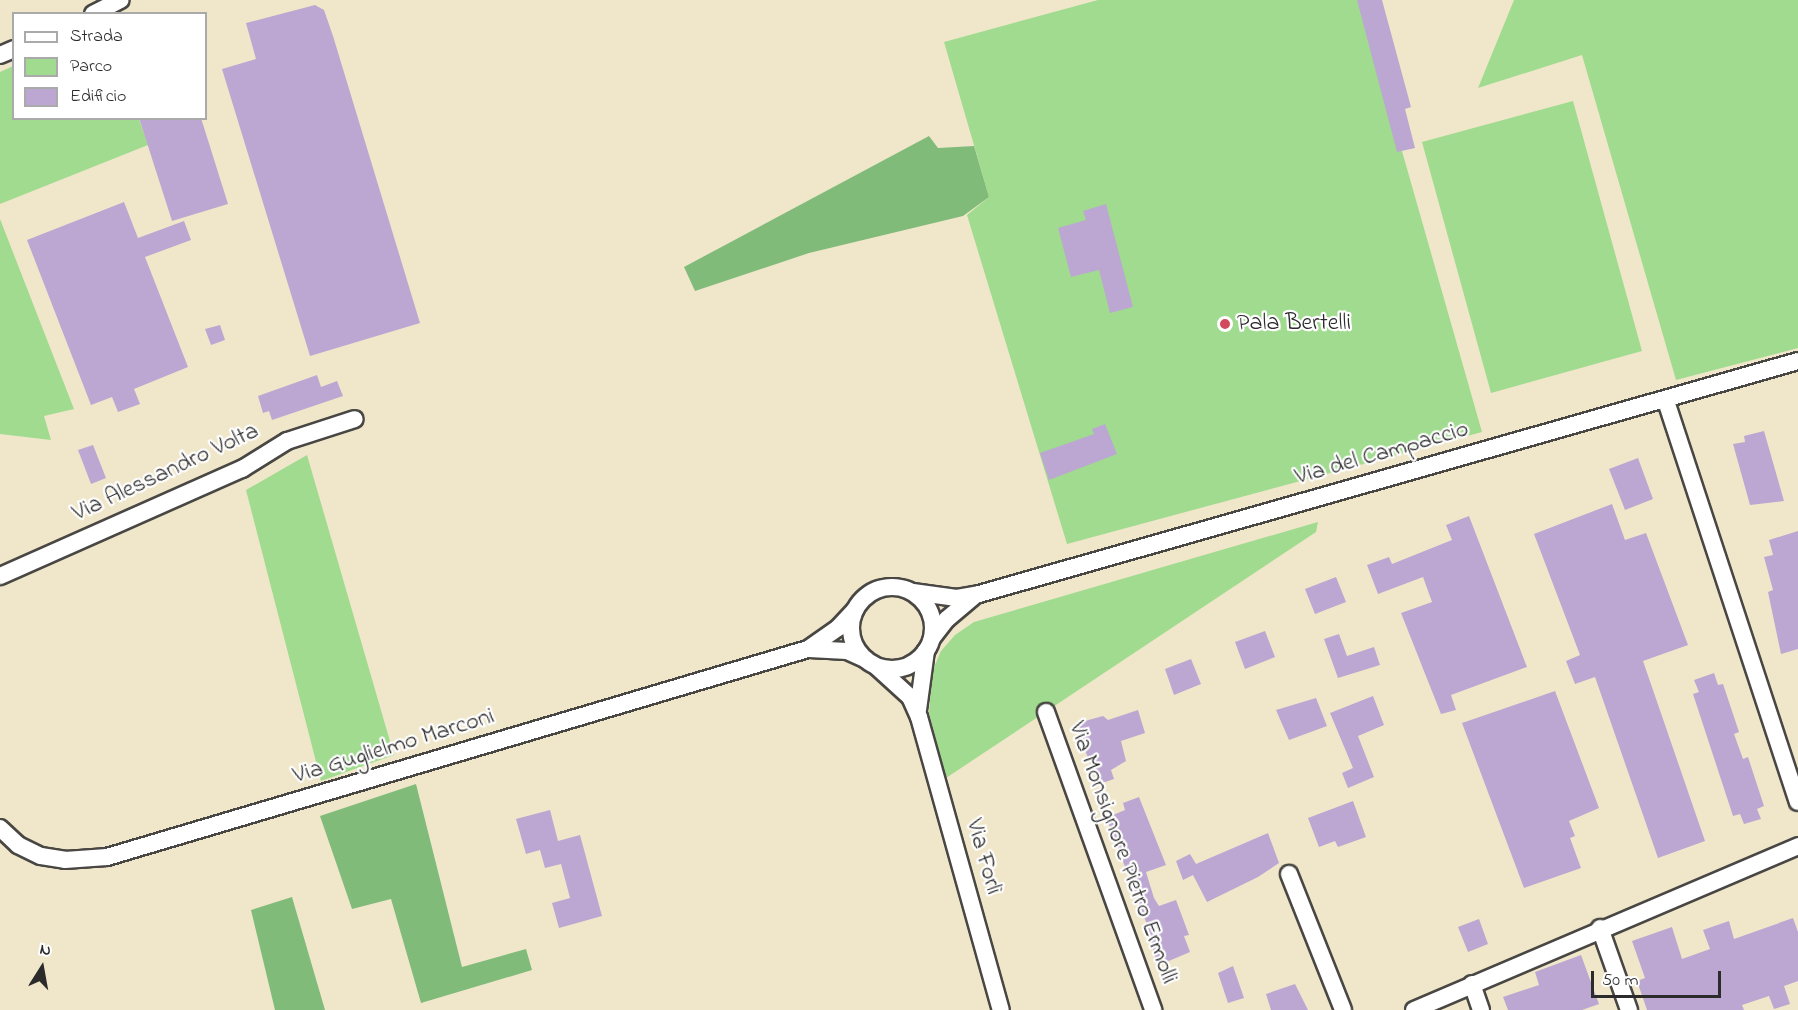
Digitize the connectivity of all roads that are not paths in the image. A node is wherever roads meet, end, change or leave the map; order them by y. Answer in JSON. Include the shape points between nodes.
{"nodes":[{"id":1,"x":121,"y":0,"type":"edge"},
{"id":2,"x":97,"y":12,"type":"edge"},
{"id":3,"x":1798,"y":361,"type":"edge"},
{"id":4,"x":1665,"y":401,"type":"junction"},
{"id":5,"x":354,"y":419,"type":"dead end"},
{"id":6,"x":0,"y":576,"type":"edge"},
{"id":7,"x":912,"y":592,"type":"junction"},
{"id":8,"x":979,"y":594,"type":"junction"},
{"id":9,"x":855,"y":610,"type":"junction"},
{"id":10,"x":929,"y":645,"type":"junction"},
{"id":11,"x":808,"y":649,"type":"junction"},
{"id":12,"x":871,"y":663,"type":"junction"},
{"id":13,"x":1046,"y":712,"type":"dead end"},
{"id":14,"x":919,"y":717,"type":"junction"},
{"id":15,"x":1798,"y":802,"type":"edge"},
{"id":16,"x":0,"y":828,"type":"edge"},
{"id":17,"x":1798,"y":846,"type":"edge"},
{"id":18,"x":1289,"y":874,"type":"dead end"},
{"id":19,"x":1600,"y":928,"type":"junction"},
{"id":20,"x":1472,"y":984,"type":"junction"},
{"id":21,"x":1001,"y":1010,"type":"edge"},
{"id":22,"x":1153,"y":1010,"type":"edge"},
{"id":23,"x":1343,"y":1010,"type":"edge"},
{"id":24,"x":1414,"y":1010,"type":"edge"},
{"id":25,"x":1481,"y":1010,"type":"edge"},
{"id":26,"x":1629,"y":1010,"type":"edge"}],
"edges":[{"from":1,"to":2,"type":"street"},
{"from":3,"to":4,"type":"street","name":"Via del Campaccio"},
{"from":4,"to":8,"type":"street","name":"Via del Campaccio"},
{"from":4,"to":15,"type":"street"},
{"from":5,"to":6,"type":"street","name":"Via Alessandro Volta","via":[[287,441],[242,469]]},
{"from":7,"to":8,"type":"street","name":"Via del Campaccio","via":[[957,598]]},
{"from":7,"to":9,"type":"street","via":[[880,589],[863,599]]},
{"from":7,"to":10,"type":"street","via":[[930,612]]},
{"from":8,"to":10,"type":"street","name":"Via del Campaccio","via":[[961,604]]},
{"from":9,"to":11,"type":"street","name":"Via Guglielmo Marconi"},
{"from":9,"to":12,"type":"street","via":[[852,636]]},
{"from":10,"to":12,"type":"street","via":[[905,667]]},
{"from":10,"to":14,"type":"street","name":"Via Forlì","via":[[918,695]]},
{"from":11,"to":12,"type":"street","name":"Via Guglielmo Marconi","via":[[848,651]]},
{"from":11,"to":16,"type":"street","name":"Via Guglielmo Marconi","via":[[107,857],[65,860],[41,856],[18,845]]},
{"from":12,"to":14,"type":"street","name":"Via Forlì","via":[[910,697]]},
{"from":13,"to":22,"type":"street","name":"Via Monsignore Pietro Ermolli"},
{"from":14,"to":21,"type":"street","name":"Via Forlì"},
{"from":17,"to":19,"type":"street"},
{"from":18,"to":23,"type":"street"},
{"from":19,"to":20,"type":"street"},
{"from":19,"to":26,"type":"street"},
{"from":20,"to":24,"type":"street"},
{"from":20,"to":25,"type":"street"}]}
